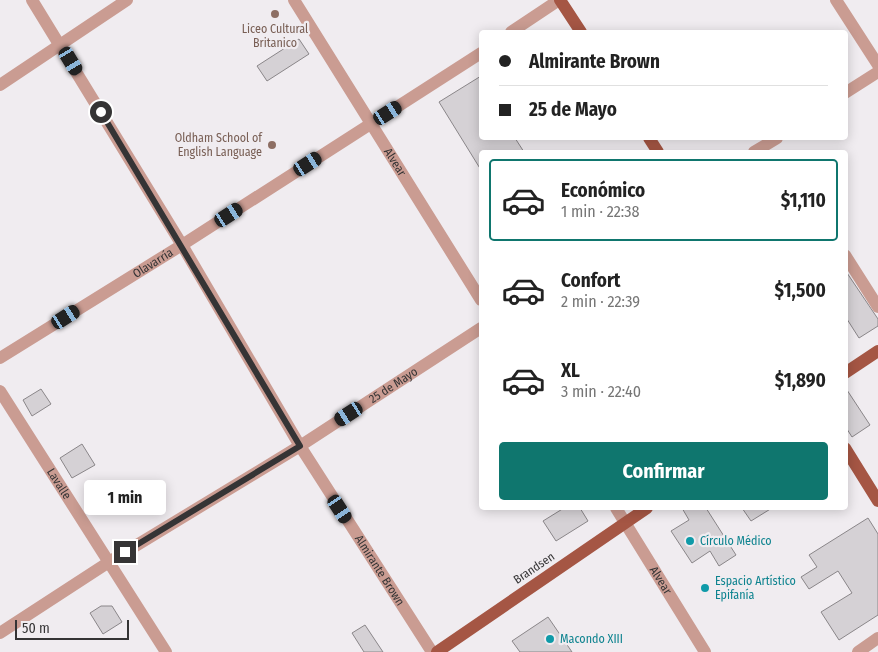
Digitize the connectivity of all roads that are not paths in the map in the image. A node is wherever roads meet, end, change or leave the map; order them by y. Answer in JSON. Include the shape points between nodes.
{"nodes":[{"id":1,"x":32,"y":0,"type":"edge"},
{"id":2,"x":127,"y":0,"type":"edge"},
{"id":3,"x":294,"y":0,"type":"edge"},
{"id":4,"x":560,"y":0,"type":"edge"},
{"id":5,"x":836,"y":0,"type":"edge"},
{"id":6,"x":514,"y":30,"type":"edge"},
{"id":7,"x":580,"y":30,"type":"edge"},
{"id":8,"x":61,"y":44,"type":"junction"},
{"id":9,"x":479,"y":54,"type":"edge"},
{"id":10,"x":878,"y":65,"type":"edge"},
{"id":11,"x":878,"y":72,"type":"edge"},
{"id":12,"x":0,"y":85,"type":"edge"},
{"id":13,"x":848,"y":91,"type":"edge"},
{"id":14,"x":371,"y":124,"type":"junction"},
{"id":15,"x":774,"y":140,"type":"edge"},
{"id":16,"x":757,"y":150,"type":"edge"},
{"id":17,"x":182,"y":245,"type":"junction"},
{"id":18,"x":848,"y":261,"type":"edge"},
{"id":19,"x":479,"y":297,"type":"edge"},
{"id":20,"x":878,"y":307,"type":"edge"},
{"id":21,"x":479,"y":329,"type":"edge"},
{"id":22,"x":878,"y":351,"type":"edge"},
{"id":23,"x":0,"y":358,"type":"edge"},
{"id":24,"x":848,"y":371,"type":"edge"},
{"id":25,"x":0,"y":391,"type":"edge"},
{"id":26,"x":300,"y":446,"type":"junction"},
{"id":27,"x":848,"y":453,"type":"edge"},
{"id":28,"x":878,"y":501,"type":"edge"},
{"id":29,"x":617,"y":510,"type":"edge"},
{"id":30,"x":644,"y":510,"type":"edge"},
{"id":31,"x":626,"y":522,"type":"junction"},
{"id":32,"x":109,"y":562,"type":"junction"},
{"id":33,"x":0,"y":633,"type":"edge"},
{"id":34,"x":878,"y":638,"type":"edge"},
{"id":35,"x":166,"y":652,"type":"edge"},
{"id":36,"x":432,"y":652,"type":"edge"},
{"id":37,"x":436,"y":652,"type":"edge"},
{"id":38,"x":705,"y":652,"type":"edge"},
{"id":39,"x":858,"y":652,"type":"edge"}],
"edges":[{"from":1,"to":8,"type":"street","name":"Almirante Brown"},
{"from":2,"to":8,"type":"street"},
{"from":3,"to":14,"type":"street","name":"Alvear"},
{"from":4,"to":6,"type":"street"},
{"from":4,"to":7,"type":"main road"},
{"from":5,"to":10,"type":"street"},
{"from":8,"to":12,"type":"street"},
{"from":8,"to":17,"type":"street","name":"Almirante Brown"},
{"from":9,"to":14,"type":"street","name":"Olavarría"},
{"from":11,"to":13,"type":"street"},
{"from":14,"to":17,"type":"street","name":"Olavarría"},
{"from":14,"to":19,"type":"street","name":"Alvear"},
{"from":15,"to":16,"type":"street"},
{"from":17,"to":23,"type":"street","name":"Olavarría"},
{"from":17,"to":26,"type":"street","name":"Almirante Brown"},
{"from":18,"to":20,"type":"street"},
{"from":21,"to":26,"type":"street","name":"25 de Mayo"},
{"from":22,"to":24,"type":"main road"},
{"from":25,"to":32,"type":"street","name":"Lavalle"},
{"from":26,"to":32,"type":"street","name":"25 de Mayo"},
{"from":26,"to":36,"type":"street","name":"Almirante Brown"},
{"from":27,"to":28,"type":"main road"},
{"from":29,"to":31,"type":"street","name":"Alvear"},
{"from":30,"to":31,"type":"main road","name":"Brandsen"},
{"from":31,"to":37,"type":"main road","name":"Brandsen"},
{"from":31,"to":38,"type":"street","name":"Alvear"},
{"from":32,"to":33,"type":"street","name":"25 de Mayo"},
{"from":32,"to":35,"type":"street","name":"Lavalle"},
{"from":34,"to":39,"type":"street"}]}
